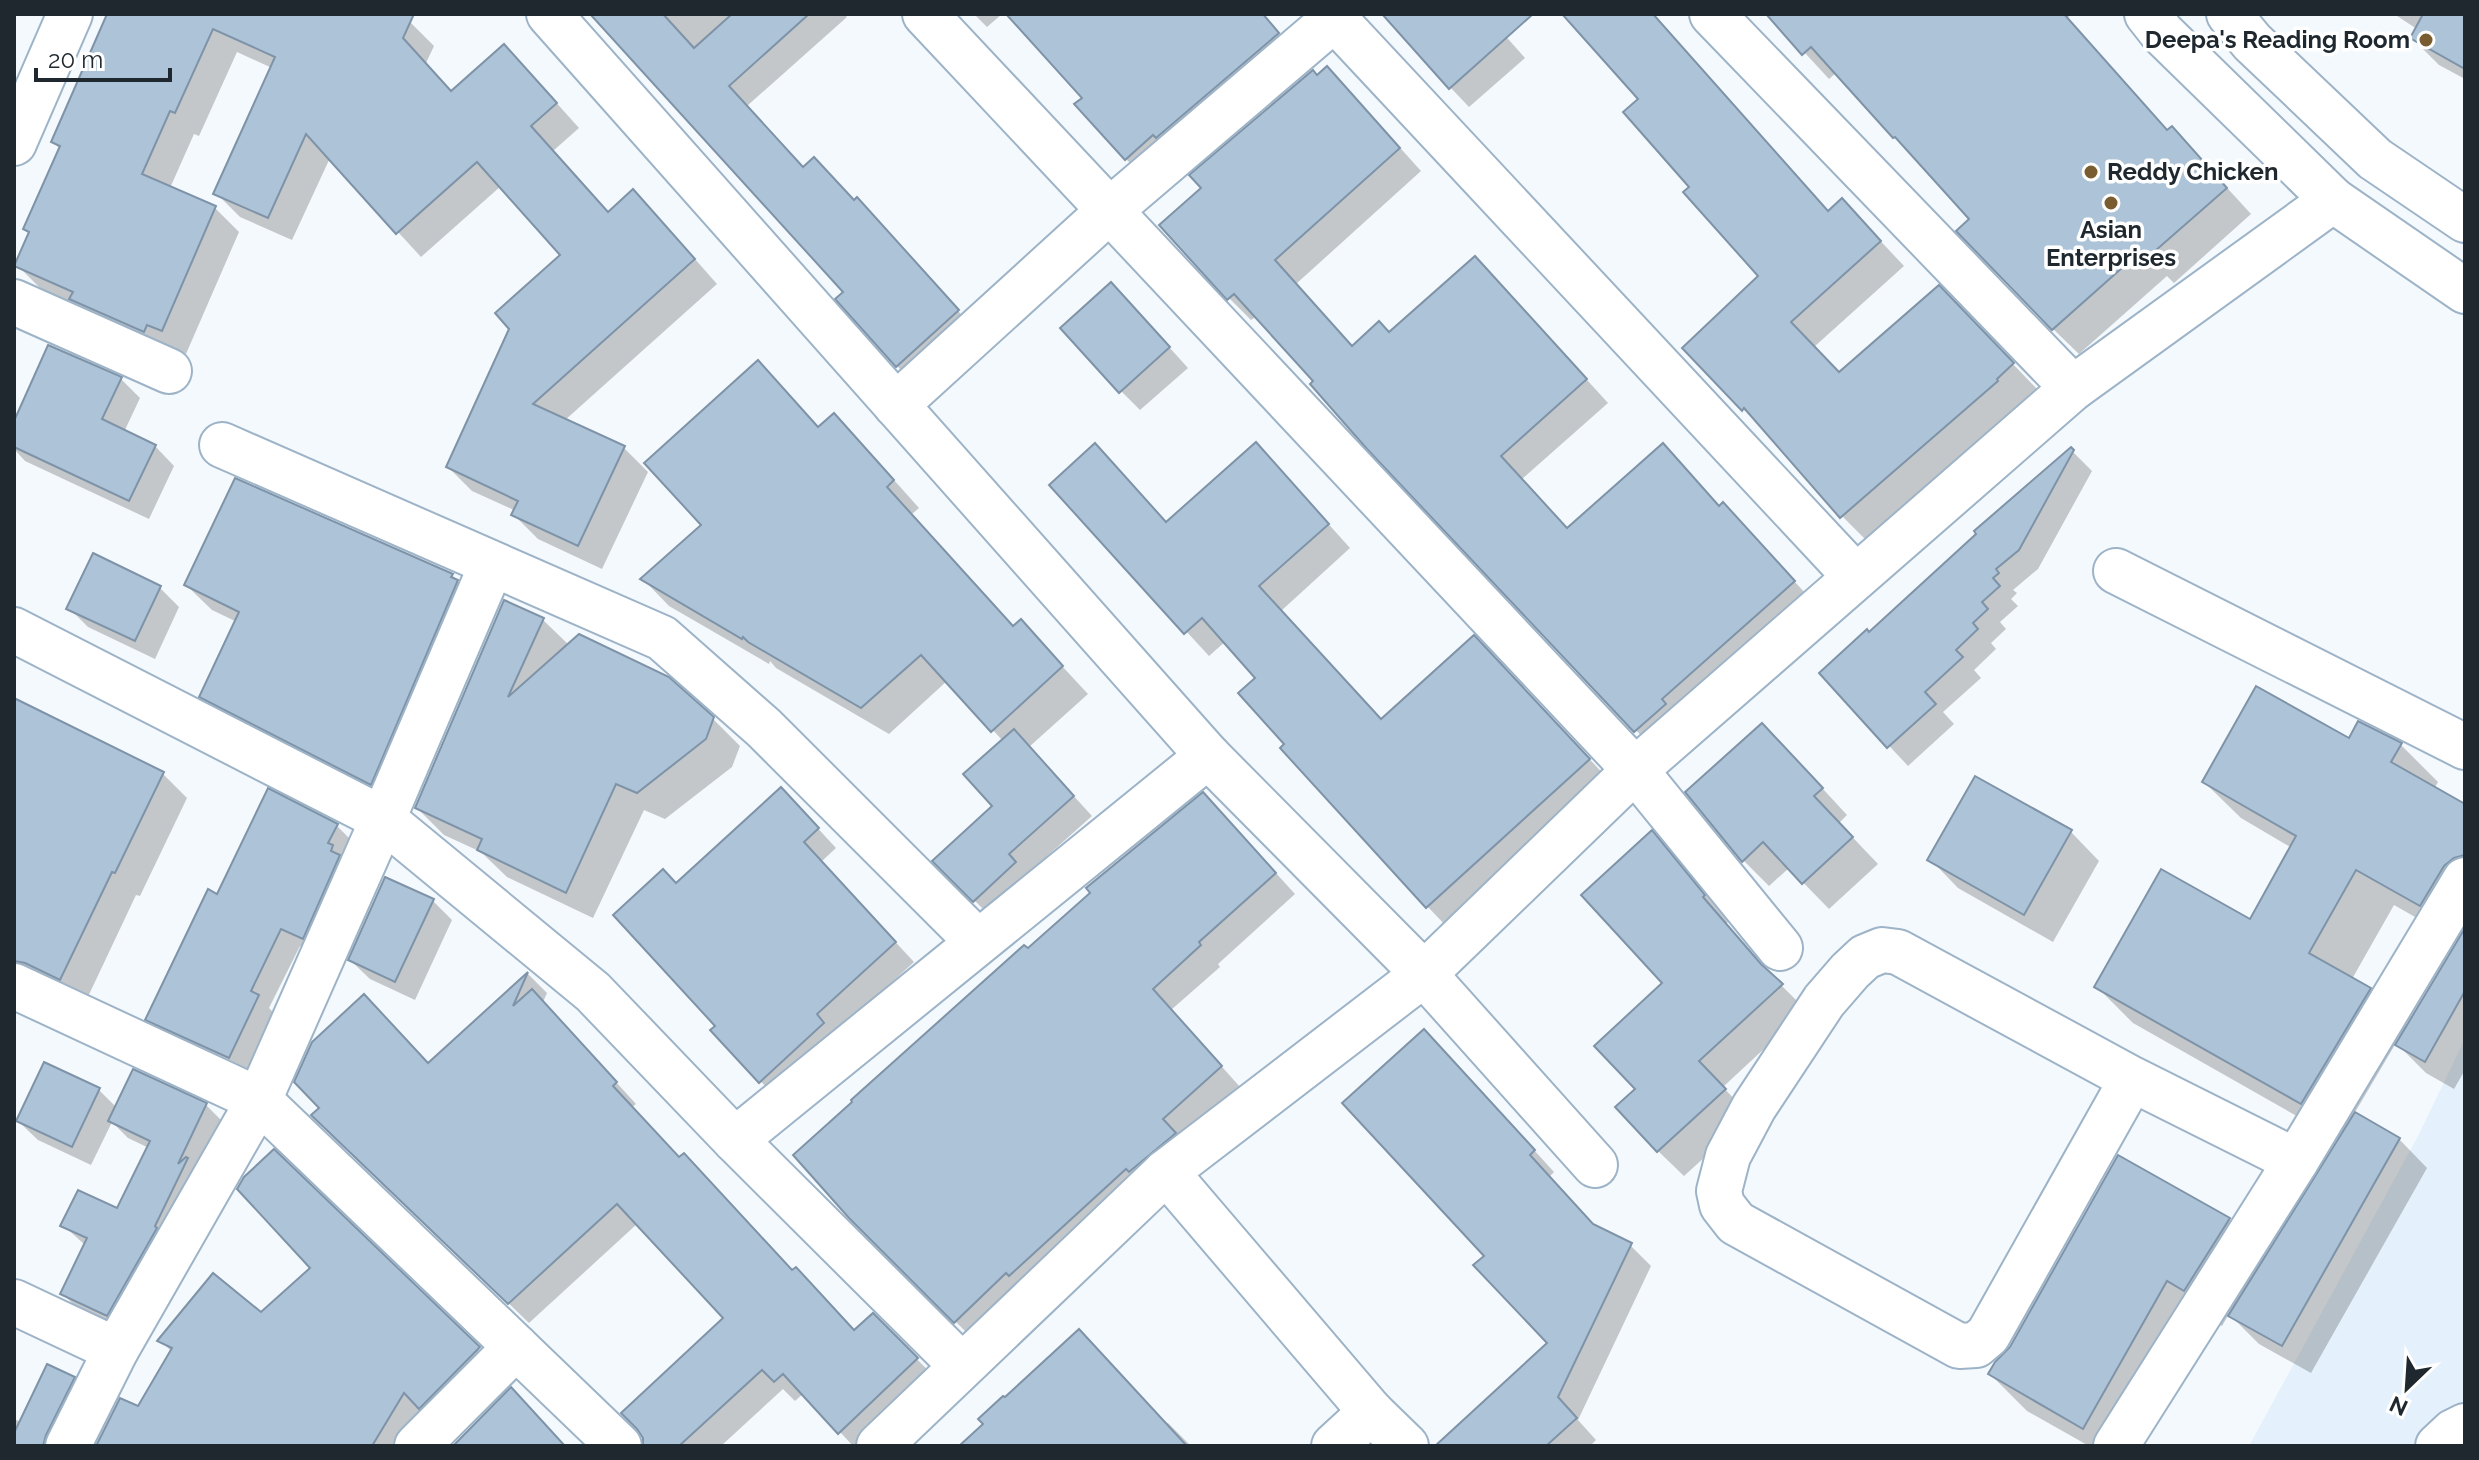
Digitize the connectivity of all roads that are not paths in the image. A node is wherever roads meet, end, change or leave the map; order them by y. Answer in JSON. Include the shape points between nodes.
{"nodes":[{"id":1,"x":70,"y":14,"type":"edge"},
{"id":2,"x":549,"y":14,"type":"edge"},
{"id":3,"x":925,"y":14,"type":"edge"},
{"id":4,"x":1712,"y":14,"type":"edge"},
{"id":5,"x":2147,"y":14,"type":"edge"},
{"id":6,"x":2229,"y":14,"type":"edge"},
{"id":7,"x":1335,"y":16,"type":"edge"},
{"id":8,"x":14,"y":143,"type":"edge"},
{"id":9,"x":2333,"y":200,"type":"junction"},
{"id":10,"x":1109,"y":211,"type":"junction"},
{"id":11,"x":2465,"y":220,"type":"edge"},
{"id":12,"x":2465,"y":291,"type":"edge"},
{"id":13,"x":14,"y":302,"type":"edge"},
{"id":14,"x":169,"y":371,"type":"dead end"},
{"id":15,"x":2073,"y":388,"type":"junction"},
{"id":16,"x":896,"y":405,"type":"junction"},
{"id":17,"x":222,"y":445,"type":"dead end"},
{"id":18,"x":492,"y":564,"type":"junction"},
{"id":19,"x":2116,"y":571,"type":"dead end"},
{"id":20,"x":1855,"y":576,"type":"junction"},
{"id":21,"x":14,"y":630,"type":"edge"},
{"id":22,"x":2465,"y":747,"type":"edge"},
{"id":23,"x":1208,"y":756,"type":"junction"},
{"id":24,"x":1635,"y":770,"type":"junction"},
{"id":25,"x":383,"y":819,"type":"junction"},
{"id":26,"x":2465,"y":880,"type":"edge"},
{"id":27,"x":978,"y":942,"type":"junction"},
{"id":28,"x":1780,"y":948,"type":"dead end"},
{"id":29,"x":1424,"y":974,"type":"junction"},
{"id":30,"x":14,"y":986,"type":"edge"},
{"id":31,"x":2132,"y":1079,"type":"junction"},
{"id":32,"x":259,"y":1100,"type":"junction"},
{"id":33,"x":735,"y":1140,"type":"junction"},
{"id":34,"x":2296,"y":1161,"type":"junction"},
{"id":35,"x":1595,"y":1165,"type":"dead end"},
{"id":36,"x":1166,"y":1172,"type":"junction"},
{"id":37,"x":14,"y":1302,"type":"edge"},
{"id":38,"x":516,"y":1347,"type":"junction"},
{"id":39,"x":116,"y":1350,"type":"junction"},
{"id":40,"x":962,"y":1366,"type":"junction"},
{"id":41,"x":1371,"y":1412,"type":"junction"},
{"id":42,"x":2465,"y":1426,"type":"edge"},
{"id":43,"x":68,"y":1446,"type":"edge"},
{"id":44,"x":417,"y":1446,"type":"edge"},
{"id":45,"x":619,"y":1446,"type":"edge"},
{"id":46,"x":879,"y":1446,"type":"edge"},
{"id":47,"x":1334,"y":1446,"type":"edge"},
{"id":48,"x":1406,"y":1446,"type":"edge"},
{"id":49,"x":2116,"y":1446,"type":"edge"},
{"id":50,"x":2438,"y":1446,"type":"edge"}],
"edges":[{"from":1,"to":8,"type":"street"},
{"from":2,"to":16,"type":"street"},
{"from":3,"to":10,"type":"street"},
{"from":4,"to":15,"type":"street"},
{"from":5,"to":9,"type":"street"},
{"from":6,"to":11,"type":"street","via":[[2375,159]]},
{"from":7,"to":10,"type":"street"},
{"from":7,"to":20,"type":"street"},
{"from":9,"to":12,"type":"street"},
{"from":9,"to":15,"type":"street"},
{"from":10,"to":16,"type":"street"},
{"from":10,"to":24,"type":"street"},
{"from":13,"to":14,"type":"street"},
{"from":15,"to":20,"type":"street"},
{"from":16,"to":23,"type":"street"},
{"from":17,"to":18,"type":"street"},
{"from":18,"to":25,"type":"street"},
{"from":18,"to":27,"type":"street","via":[[662,638],[764,728]]},
{"from":19,"to":22,"type":"street"},
{"from":20,"to":24,"type":"street"},
{"from":21,"to":25,"type":"street"},
{"from":23,"to":27,"type":"street"},
{"from":23,"to":29,"type":"street"},
{"from":24,"to":28,"type":"street"},
{"from":24,"to":29,"type":"street"},
{"from":25,"to":32,"type":"street"},
{"from":25,"to":33,"type":"street","via":[[593,992]]},
{"from":26,"to":34,"type":"street"},
{"from":27,"to":33,"type":"street"},
{"from":29,"to":35,"type":"street"},
{"from":29,"to":36,"type":"street"},
{"from":30,"to":32,"type":"street"},
{"from":31,"to":31,"type":"street","via":[[1898,952],[1882,950],[1865,957],[1824,1001],[1754,1107],[1728,1156],[1719,1191],[1722,1205],[1736,1223],[1959,1346],[1976,1345],[1988,1335]]},
{"from":31,"to":34,"type":"street"},
{"from":32,"to":38,"type":"street"},
{"from":32,"to":39,"type":"street"},
{"from":33,"to":40,"type":"street"},
{"from":34,"to":49,"type":"street"},
{"from":36,"to":40,"type":"street"},
{"from":36,"to":41,"type":"street"},
{"from":37,"to":39,"type":"street"},
{"from":38,"to":44,"type":"street"},
{"from":38,"to":45,"type":"street"},
{"from":39,"to":43,"type":"street"},
{"from":40,"to":46,"type":"street"},
{"from":41,"to":47,"type":"street"},
{"from":41,"to":48,"type":"street"},
{"from":42,"to":50,"type":"street"}]}
